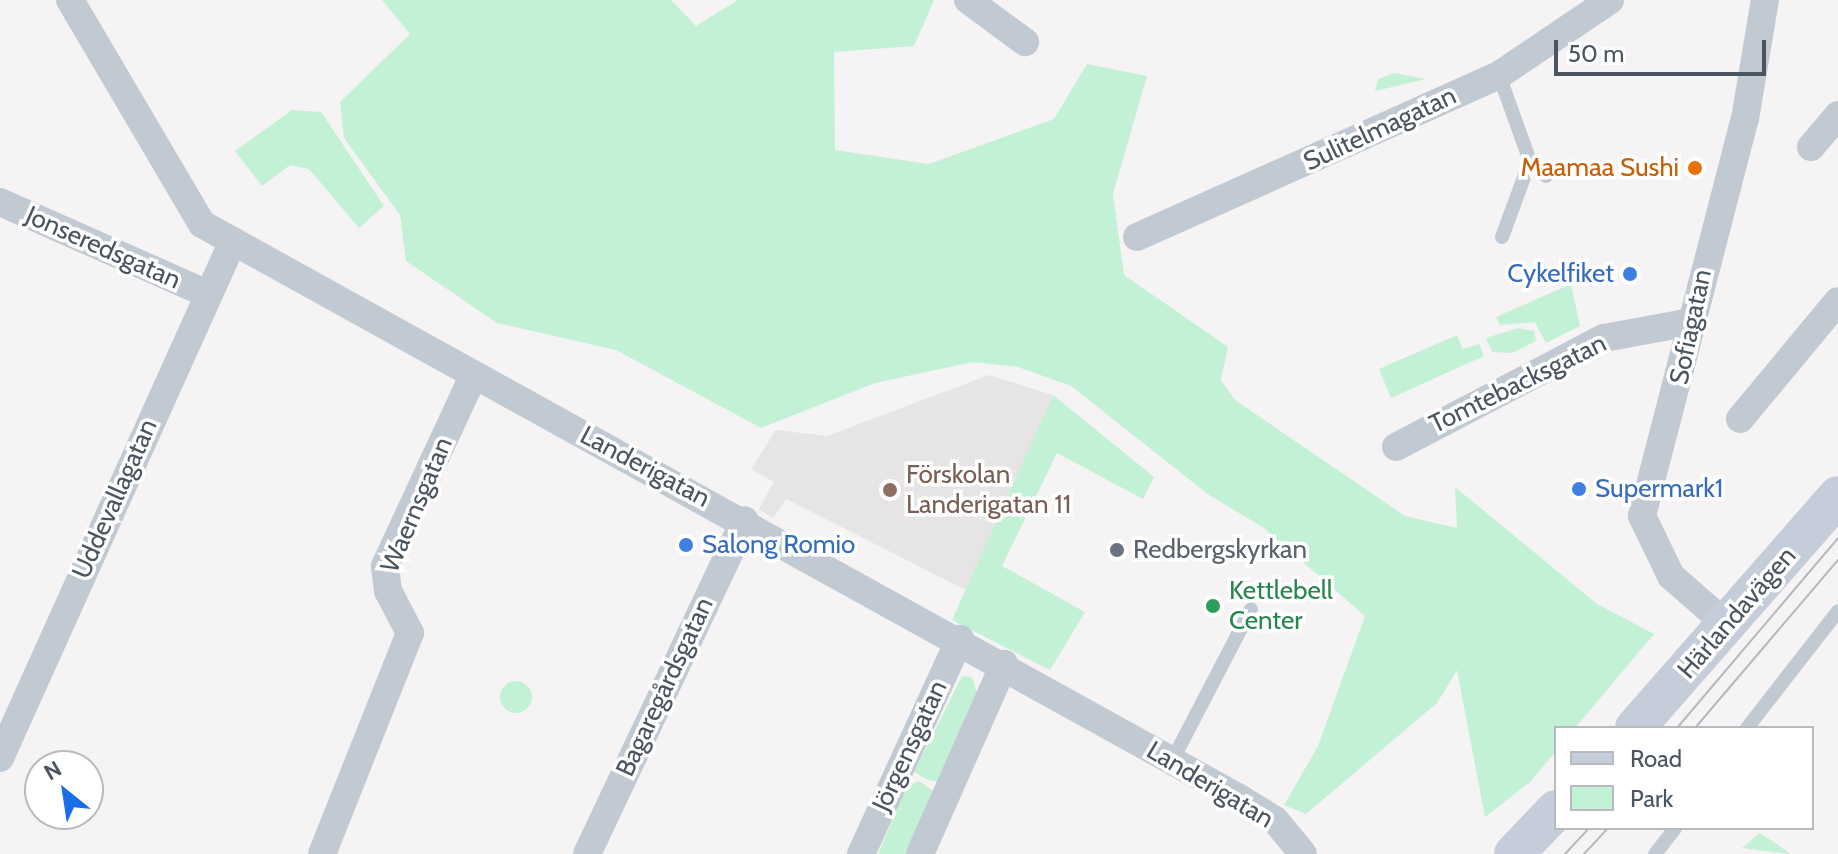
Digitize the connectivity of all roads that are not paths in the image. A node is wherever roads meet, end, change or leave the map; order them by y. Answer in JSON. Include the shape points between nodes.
{"nodes":[{"id":1,"x":70,"y":0,"type":"edge"},
{"id":2,"x":968,"y":0,"type":"edge"},
{"id":3,"x":1610,"y":0,"type":"edge"},
{"id":4,"x":1765,"y":0,"type":"edge"},
{"id":5,"x":1025,"y":42,"type":"dead end"},
{"id":6,"x":1499,"y":75,"type":"junction"},
{"id":7,"x":1838,"y":115,"type":"edge"},
{"id":8,"x":1811,"y":147,"type":"dead end"},
{"id":9,"x":1530,"y":161,"type":"junction"},
{"id":10,"x":1546,"y":176,"type":"dead end"},
{"id":11,"x":0,"y":202,"type":"edge"},
{"id":12,"x":1137,"y":237,"type":"dead end"},
{"id":13,"x":1502,"y":237,"type":"dead end"},
{"id":14,"x":233,"y":241,"type":"junction"},
{"id":15,"x":205,"y":293,"type":"junction"},
{"id":16,"x":1838,"y":301,"type":"edge"},
{"id":17,"x":1692,"y":322,"type":"junction"},
{"id":18,"x":473,"y":376,"type":"junction"},
{"id":19,"x":1740,"y":419,"type":"dead end"},
{"id":20,"x":1396,"y":447,"type":"dead end"},
{"id":21,"x":1838,"y":496,"type":"edge"},
{"id":22,"x":745,"y":520,"type":"junction"},
{"id":23,"x":1251,"y":609,"type":"dead end"},
{"id":24,"x":1838,"y":611,"type":"edge"},
{"id":25,"x":1726,"y":624,"type":"junction"},
{"id":26,"x":960,"y":639,"type":"junction"},
{"id":27,"x":1004,"y":664,"type":"junction"},
{"id":28,"x":1637,"y":726,"type":"edge"},
{"id":29,"x":1749,"y":726,"type":"edge"},
{"id":30,"x":0,"y":758,"type":"edge"},
{"id":31,"x":1172,"y":761,"type":"junction"},
{"id":32,"x":1554,"y":812,"type":"edge"},
{"id":33,"x":1673,"y":830,"type":"edge"},
{"id":34,"x":322,"y":854,"type":"edge"},
{"id":35,"x":587,"y":854,"type":"edge"},
{"id":36,"x":861,"y":854,"type":"edge"},
{"id":37,"x":920,"y":854,"type":"edge"},
{"id":38,"x":1303,"y":854,"type":"edge"},
{"id":39,"x":1514,"y":854,"type":"edge"},
{"id":40,"x":1655,"y":854,"type":"edge"}],
"edges":[{"from":1,"to":14,"type":"street","name":"Landerigatan","via":[[202,224]]},
{"from":2,"to":5,"type":"street"},
{"from":3,"to":6,"type":"street","name":"Sulitelmagatan"},
{"from":4,"to":17,"type":"street","name":"Sofiagatan","via":[[1745,119]]},
{"from":6,"to":9,"type":"lane"},
{"from":6,"to":12,"type":"street","name":"Sulitelmagatan"},
{"from":7,"to":8,"type":"street"},
{"from":9,"to":10,"type":"lane"},
{"from":9,"to":13,"type":"lane"},
{"from":11,"to":15,"type":"street","name":"Jonseredsgatan"},
{"from":14,"to":15,"type":"street","name":"Uddevallagatan"},
{"from":14,"to":18,"type":"street","name":"Landerigatan"},
{"from":15,"to":30,"type":"street","name":"Uddevallagatan"},
{"from":16,"to":19,"type":"street"},
{"from":17,"to":20,"type":"street","name":"Tomtebacksgatan","via":[[1604,338]]},
{"from":17,"to":25,"type":"street","name":"Sofiagatan","via":[[1642,516],[1671,576]]},
{"from":18,"to":22,"type":"street","name":"Landerigatan"},
{"from":18,"to":34,"type":"street","name":"Waernsgatan","via":[[385,566],[388,591],[410,633]]},
{"from":21,"to":25,"type":"street","name":"Härlandavägen"},
{"from":22,"to":26,"type":"street","name":"Landerigatan"},
{"from":22,"to":35,"type":"street","name":"Bagaregårdsgatan"},
{"from":23,"to":31,"type":"lane"},
{"from":24,"to":29,"type":"lane"},
{"from":25,"to":28,"type":"street","name":"Härlandavägen"},
{"from":26,"to":27,"type":"street","name":"Landerigatan"},
{"from":26,"to":36,"type":"street","name":"Jörgensgatan"},
{"from":27,"to":31,"type":"street","name":"Landerigatan"},
{"from":27,"to":37,"type":"street","name":"Jörgensgatan"},
{"from":31,"to":38,"type":"street","name":"Landerigatan","via":[[1275,820]]},
{"from":32,"to":39,"type":"street"},
{"from":33,"to":40,"type":"lane"}]}
